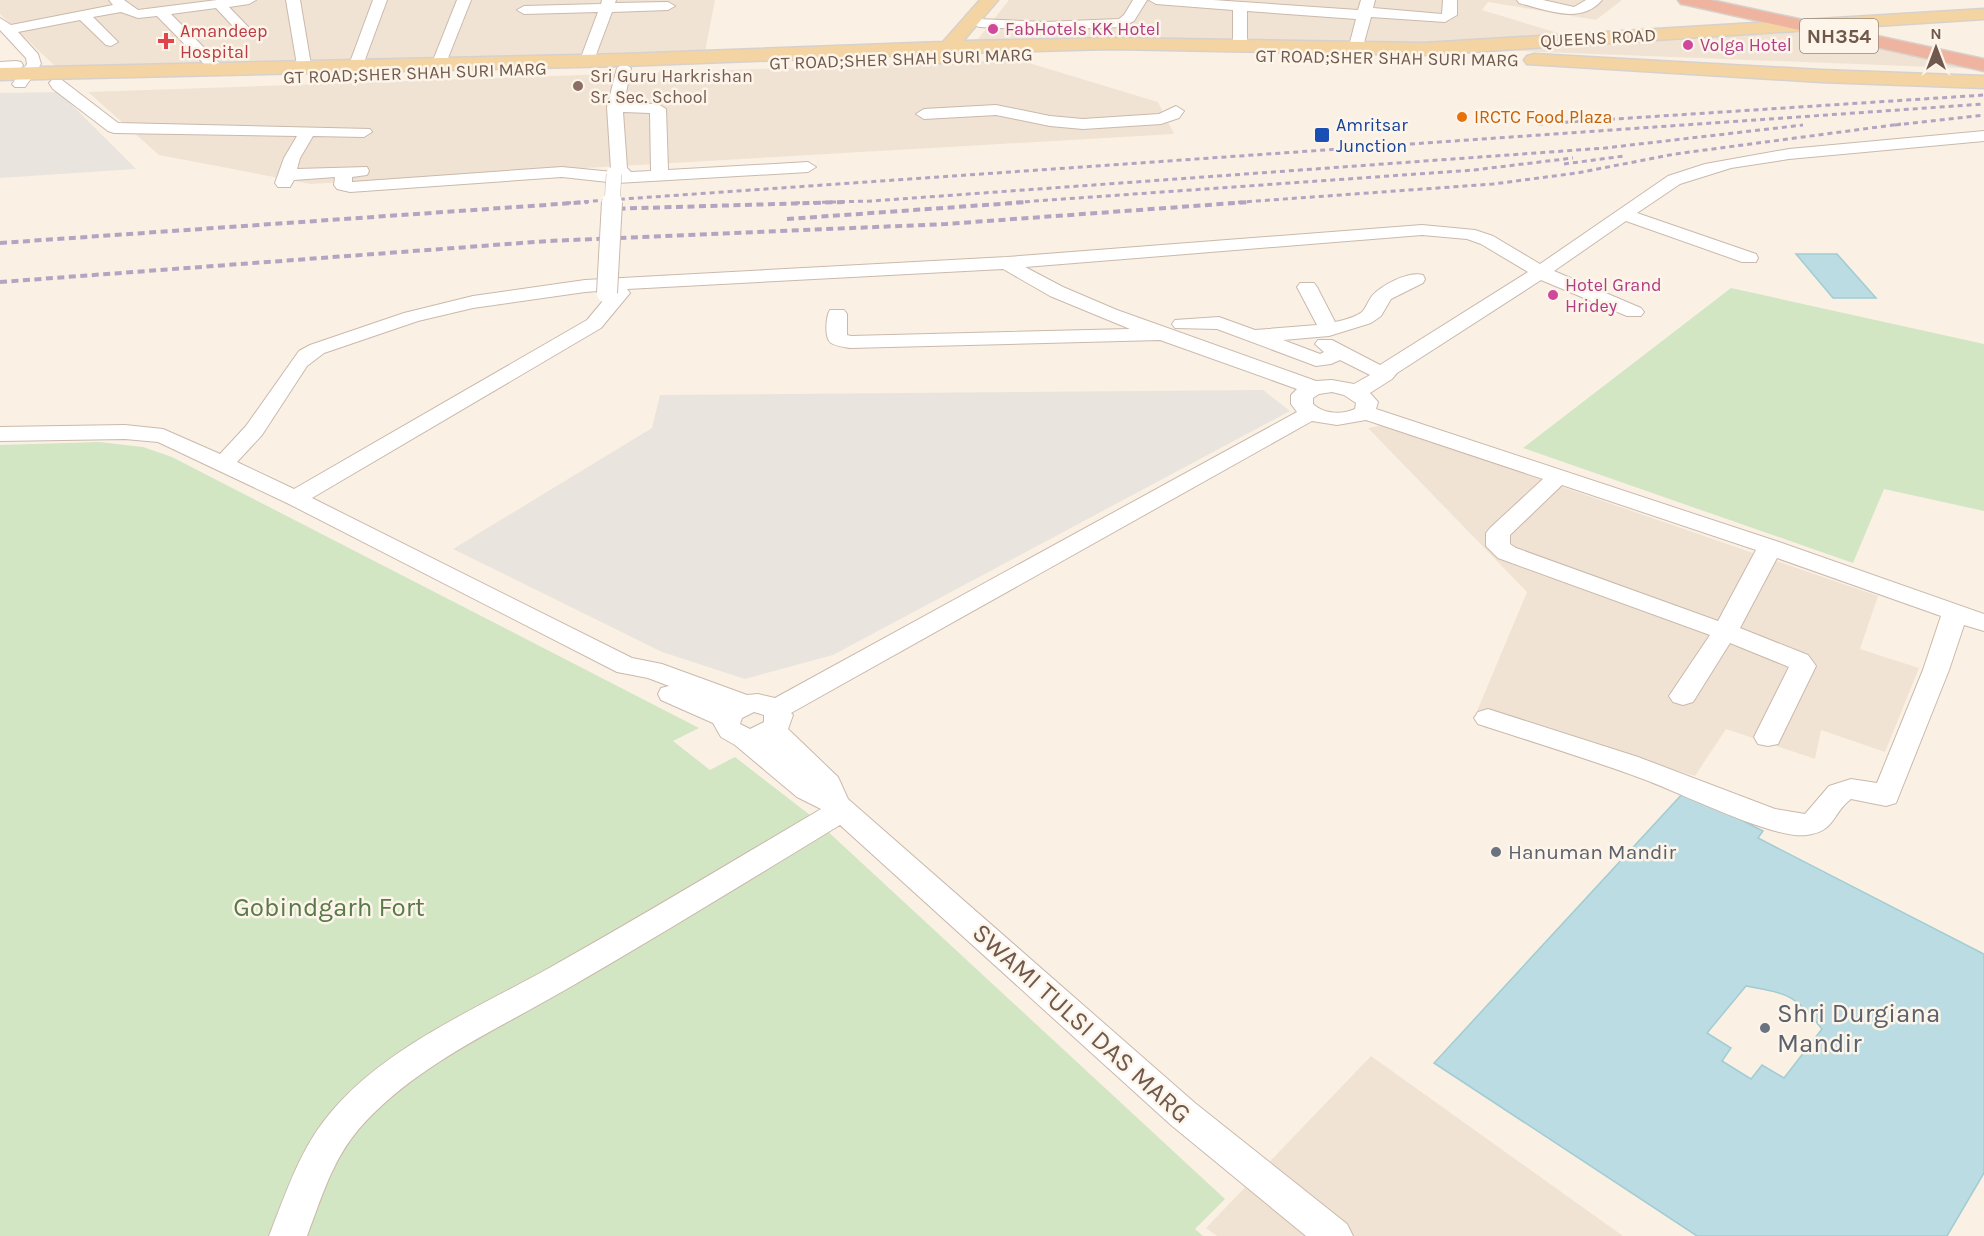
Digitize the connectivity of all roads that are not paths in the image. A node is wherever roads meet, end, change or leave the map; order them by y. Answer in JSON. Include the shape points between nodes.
{"nodes":[{"id":1,"x":249,"y":0,"type":"edge"},
{"id":2,"x":293,"y":0,"type":"edge"},
{"id":3,"x":380,"y":0,"type":"edge"},
{"id":4,"x":464,"y":0,"type":"edge"},
{"id":5,"x":989,"y":0,"type":"edge"},
{"id":6,"x":998,"y":0,"type":"edge"},
{"id":7,"x":1140,"y":0,"type":"edge"},
{"id":8,"x":1156,"y":0,"type":"edge"},
{"id":9,"x":1401,"y":0,"type":"edge"},
{"id":10,"x":1425,"y":0,"type":"edge"},
{"id":11,"x":1450,"y":0,"type":"edge"},
{"id":12,"x":1524,"y":0,"type":"edge"},
{"id":13,"x":1595,"y":0,"type":"edge"},
{"id":14,"x":1668,"y":0,"type":"edge"},
{"id":15,"x":1687,"y":0,"type":"edge"},
{"id":16,"x":1721,"y":3,"type":"edge"},
{"id":17,"x":120,"y":4,"type":"edge"},
{"id":18,"x":219,"y":4,"type":"junction"},
{"id":19,"x":607,"y":4,"type":"edge"},
{"id":20,"x":1276,"y":4,"type":"edge"},
{"id":21,"x":1306,"y":5,"type":"edge"},
{"id":22,"x":668,"y":6,"type":"dead end"},
{"id":23,"x":1240,"y":6,"type":"junction"},
{"id":24,"x":1366,"y":9,"type":"edge"},
{"id":25,"x":524,"y":10,"type":"dead end"},
{"id":26,"x":161,"y":12,"type":"junction"},
{"id":27,"x":1984,"y":14,"type":"edge"},
{"id":28,"x":1399,"y":15,"type":"junction"},
{"id":29,"x":84,"y":16,"type":"junction"},
{"id":30,"x":1422,"y":17,"type":"junction"},
{"id":31,"x":4,"y":23,"type":"edge"},
{"id":32,"x":979,"y":23,"type":"junction"},
{"id":33,"x":1798,"y":26,"type":"junction"},
{"id":34,"x":247,"y":33,"type":"dead end"},
{"id":35,"x":111,"y":42,"type":"dead end"},
{"id":36,"x":1496,"y":44,"type":"junction"},
{"id":37,"x":1240,"y":46,"type":"junction"},
{"id":38,"x":1355,"y":50,"type":"junction"},
{"id":39,"x":1426,"y":53,"type":"junction"},
{"id":40,"x":951,"y":54,"type":"junction"},
{"id":41,"x":587,"y":60,"type":"junction"},
{"id":42,"x":1512,"y":60,"type":"junction"},
{"id":43,"x":1559,"y":61,"type":"junction"},
{"id":44,"x":439,"y":63,"type":"junction"},
{"id":45,"x":1984,"y":64,"type":"edge"},
{"id":46,"x":304,"y":65,"type":"junction"},
{"id":47,"x":356,"y":65,"type":"junction"},
{"id":48,"x":215,"y":67,"type":"junction"},
{"id":49,"x":624,"y":68,"type":"junction"},
{"id":50,"x":1984,"y":71,"type":"edge"},
{"id":51,"x":1802,"y":73,"type":"junction"},
{"id":52,"x":10,"y":75,"type":"edge"},
{"id":53,"x":1974,"y":77,"type":"edge"},
{"id":54,"x":57,"y":83,"type":"junction"},
{"id":55,"x":1984,"y":84,"type":"edge"},
{"id":56,"x":615,"y":107,"type":"junction"},
{"id":57,"x":1176,"y":111,"type":"dead end"},
{"id":58,"x":924,"y":114,"type":"dead end"},
{"id":59,"x":308,"y":131,"type":"junction"},
{"id":60,"x":364,"y":132,"type":"dead end"},
{"id":61,"x":1984,"y":136,"type":"edge"},
{"id":62,"x":426,"y":166,"type":"dead end"},
{"id":63,"x":808,"y":167,"type":"dead end"},
{"id":64,"x":344,"y":172,"type":"junction"},
{"id":65,"x":660,"y":176,"type":"junction"},
{"id":66,"x":1625,"y":214,"type":"junction"},
{"id":67,"x":1749,"y":258,"type":"dead end"},
{"id":68,"x":1007,"y":263,"type":"junction"},
{"id":69,"x":1539,"y":273,"type":"junction"},
{"id":70,"x":1416,"y":279,"type":"dead end"},
{"id":71,"x":1307,"y":287,"type":"dead end"},
{"id":72,"x":1634,"y":312,"type":"dead end"},
{"id":73,"x":837,"y":314,"type":"dead end"},
{"id":74,"x":1182,"y":324,"type":"dead end"},
{"id":75,"x":1329,"y":330,"type":"junction"},
{"id":76,"x":1304,"y":333,"type":"junction"},
{"id":77,"x":1162,"y":334,"type":"junction"},
{"id":78,"x":1255,"y":336,"type":"junction"},
{"id":79,"x":1339,"y":352,"type":"junction"},
{"id":80,"x":1381,"y":369,"type":"junction"},
{"id":81,"x":1314,"y":388,"type":"junction"},
{"id":82,"x":1352,"y":397,"type":"junction"},
{"id":83,"x":1311,"y":413,"type":"junction"},
{"id":84,"x":0,"y":434,"type":"edge"},
{"id":85,"x":224,"y":464,"type":"junction"},
{"id":86,"x":1559,"y":476,"type":"junction"},
{"id":87,"x":295,"y":498,"type":"junction"},
{"id":88,"x":1770,"y":546,"type":"junction"},
{"id":89,"x":1955,"y":612,"type":"junction"},
{"id":90,"x":1984,"y":623,"type":"edge"},
{"id":91,"x":1725,"y":632,"type":"junction"},
{"id":92,"x":1683,"y":696,"type":"dead end"},
{"id":93,"x":1488,"y":718,"type":"dead end"},
{"id":94,"x":739,"y":720,"type":"junction"},
{"id":95,"x":774,"y":720,"type":"junction"},
{"id":96,"x":1768,"y":737,"type":"dead end"},
{"id":97,"x":839,"y":807,"type":"junction"},
{"id":98,"x":288,"y":1236,"type":"edge"},
{"id":99,"x":1334,"y":1236,"type":"edge"}],
"edges":[{"from":1,"to":18,"type":"street"},
{"from":2,"to":46,"type":"street"},
{"from":3,"to":47,"type":"street"},
{"from":4,"to":44,"type":"street"},
{"from":5,"to":40,"type":"main road"},
{"from":6,"to":32,"type":"main road"},
{"from":7,"to":32,"type":"street","via":[[1122,23]]},
{"from":8,"to":23,"type":"street"},
{"from":9,"to":28,"type":"street"},
{"from":10,"to":30,"type":"street"},
{"from":11,"to":30,"type":"street","via":[[1449,17]]},
{"from":12,"to":13,"type":"street","via":[[1574,11]]},
{"from":14,"to":33,"type":"highway","number":"NH354"},
{"from":15,"to":16,"type":"highway","number":"NH354"},
{"from":16,"to":33,"type":"highway","number":"NH354"},
{"from":17,"to":26,"type":"street","via":[[138,14]]},
{"from":17,"to":29,"type":"street"},
{"from":18,"to":26,"type":"street"},
{"from":18,"to":34,"type":"street"},
{"from":19,"to":22,"type":"street"},
{"from":19,"to":25,"type":"street"},
{"from":19,"to":41,"type":"street"},
{"from":20,"to":21,"type":"street"},
{"from":20,"to":23,"type":"street"},
{"from":21,"to":24,"type":"street"},
{"from":23,"to":37,"type":"street"},
{"from":24,"to":28,"type":"street"},
{"from":24,"to":38,"type":"street"},
{"from":26,"to":48,"type":"street"},
{"from":27,"to":33,"type":"main road","name":"QUEENS ROAD"},
{"from":28,"to":30,"type":"street"},
{"from":29,"to":31,"type":"street"},
{"from":29,"to":35,"type":"street"},
{"from":31,"to":52,"type":"street","via":[[16,59]]},
{"from":32,"to":40,"type":"main road"},
{"from":33,"to":36,"type":"main road","name":"QUEENS ROAD"},
{"from":33,"to":45,"type":"highway","number":"NH354"},
{"from":36,"to":39,"type":"main road","name":"QUEENS ROAD"},
{"from":36,"to":42,"type":"main road","via":[[1488,51]]},
{"from":37,"to":38,"type":"main road","name":"GT ROAD;SHER SHAH SURI MARG"},
{"from":37,"to":40,"type":"main road","name":"GT ROAD;SHER SHAH SURI MARG","via":[[1107,44]]},
{"from":38,"to":39,"type":"main road","name":"QUEENS ROAD"},
{"from":39,"to":40,"type":"main road","name":"GT ROAD;SHER SHAH SURI MARG"},
{"from":39,"to":42,"type":"main road","name":"GT ROAD;SHER SHAH SURI MARG"},
{"from":40,"to":41,"type":"main road","name":"GT ROAD;SHER SHAH SURI MARG"},
{"from":40,"to":49,"type":"main road","name":"GT ROAD;SHER SHAH SURI MARG"},
{"from":41,"to":44,"type":"main road","name":"GT ROAD;SHER SHAH SURI MARG"},
{"from":42,"to":43,"type":"main road","name":"GT ROAD;SHER SHAH SURI MARG"},
{"from":43,"to":50,"type":"main road","via":[[1619,58]]},
{"from":43,"to":51,"type":"main road","name":"GT ROAD;SHER SHAH SURI MARG"},
{"from":43,"to":55,"type":"main road","via":[[1598,69]]},
{"from":44,"to":47,"type":"main road","name":"GT ROAD;SHER SHAH SURI MARG"},
{"from":46,"to":47,"type":"main road","name":"GT ROAD;SHER SHAH SURI MARG"},
{"from":46,"to":48,"type":"main road","name":"GT ROAD;SHER SHAH SURI MARG"},
{"from":48,"to":52,"type":"main road","name":"GT ROAD;SHER SHAH SURI MARG"},
{"from":49,"to":54,"type":"main road","name":"GT ROAD;SHER SHAH SURI MARG"},
{"from":49,"to":56,"type":"street"},
{"from":51,"to":53,"type":"main road"},
{"from":51,"to":55,"type":"main road"},
{"from":52,"to":54,"type":"main road","name":"GT ROAD;SHER SHAH SURI MARG"},
{"from":54,"to":59,"type":"street","via":[[114,128]]},
{"from":56,"to":65,"type":"street","via":[[658,109]]},
{"from":56,"to":87,"type":"street","bridge":true,"via":[[618,172],[613,295],[604,316]]},
{"from":57,"to":58,"type":"street","via":[[1161,119],[1083,123],[996,110]]},
{"from":59,"to":60,"type":"street"},
{"from":59,"to":64,"type":"street","via":[[285,179]]},
{"from":61,"to":66,"type":"street","via":[[1800,152],[1718,165],[1674,180]]},
{"from":62,"to":64,"type":"street"},
{"from":63,"to":65,"type":"street"},
{"from":64,"to":65,"type":"street","via":[[344,185],[350,187],[562,172],[617,178]]},
{"from":66,"to":67,"type":"street"},
{"from":66,"to":69,"type":"street"},
{"from":68,"to":69,"type":"street","via":[[1422,230],[1469,234],[1487,240]]},
{"from":68,"to":77,"type":"street","via":[[1067,296]]},
{"from":68,"to":85,"type":"street","via":[[585,286],[432,312],[306,355],[254,430]]},
{"from":69,"to":72,"type":"street"},
{"from":69,"to":80,"type":"street"},
{"from":70,"to":75,"type":"street","via":[[1381,297],[1369,317]]},
{"from":71,"to":75,"type":"street"},
{"from":73,"to":77,"type":"street","via":[[837,338],[850,342]]},
{"from":74,"to":78,"type":"street","via":[[1215,322]]},
{"from":75,"to":76,"type":"street"},
{"from":76,"to":78,"type":"street"},
{"from":76,"to":79,"type":"street"},
{"from":77,"to":81,"type":"street"},
{"from":78,"to":79,"type":"street","via":[[1316,360]]},
{"from":79,"to":80,"type":"street"},
{"from":80,"to":82,"type":"street","via":[[1385,375]]},
{"from":81,"to":82,"type":"street"},
{"from":81,"to":83,"type":"street","via":[[1302,395],[1301,401]]},
{"from":82,"to":83,"type":"street","via":[[1352,418],[1329,419]]},
{"from":82,"to":86,"type":"street"},
{"from":83,"to":95,"type":"street"},
{"from":84,"to":85,"type":"street","via":[[125,432],[163,436]]},
{"from":85,"to":87,"type":"street"},
{"from":86,"to":88,"type":"street"},
{"from":86,"to":91,"type":"street","via":[[1498,533],[1496,542],[1500,549]]},
{"from":87,"to":94,"type":"street","via":[[626,666],[640,681]]},
{"from":88,"to":89,"type":"street"},
{"from":88,"to":91,"type":"street"},
{"from":89,"to":90,"type":"street"},
{"from":89,"to":93,"type":"street","via":[[1886,796],[1845,790],[1818,822],[1807,826],[1780,821],[1633,765]]},
{"from":91,"to":92,"type":"street"},
{"from":91,"to":96,"type":"street","via":[[1803,666]]},
{"from":94,"to":95,"type":"street","via":[[764,735]]},
{"from":94,"to":97,"type":"street","via":[[807,790]]},
{"from":95,"to":97,"type":"street","via":[[828,784]]},
{"from":97,"to":98,"type":"street","via":[[630,937],[445,1043],[392,1079],[346,1118],[333,1136]]},
{"from":97,"to":99,"type":"street","name":"SWAMI TULSI DAS MARG","via":[[1183,1114]]}]}
